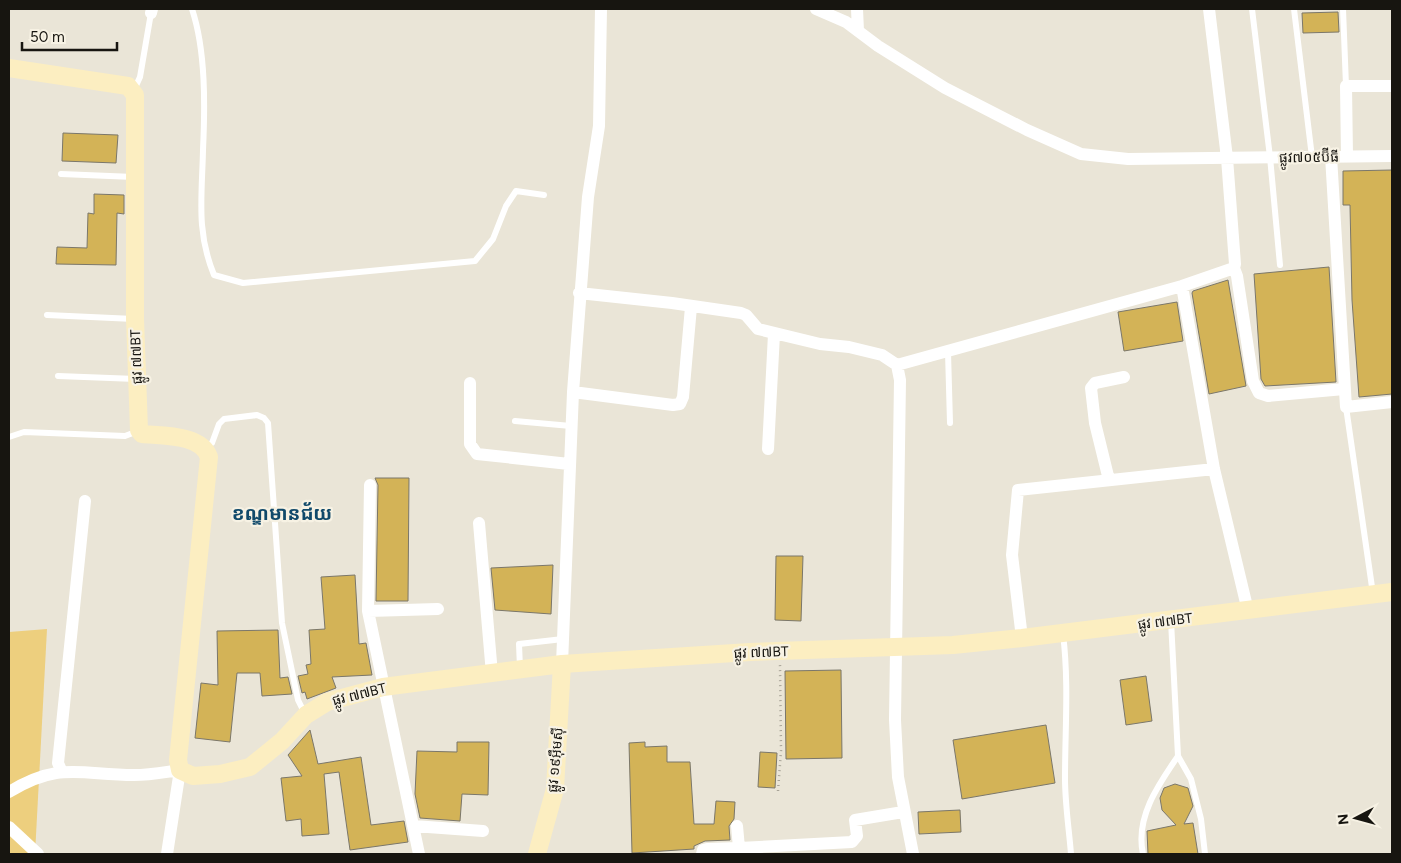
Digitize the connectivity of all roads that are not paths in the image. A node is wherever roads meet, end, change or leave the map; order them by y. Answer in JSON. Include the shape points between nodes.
{"nodes":[{"id":1,"x":192,"y":9,"type":"edge"},
{"id":2,"x":601,"y":9,"type":"edge"},
{"id":3,"x":816,"y":9,"type":"edge"},
{"id":4,"x":857,"y":9,"type":"edge"},
{"id":5,"x":1209,"y":9,"type":"edge"},
{"id":6,"x":1252,"y":9,"type":"edge"},
{"id":7,"x":1294,"y":9,"type":"edge"},
{"id":8,"x":1343,"y":9,"type":"edge"},
{"id":9,"x":151,"y":11,"type":"edge"},
{"id":10,"x":858,"y":31,"type":"junction"},
{"id":11,"x":9,"y":68,"type":"edge"},
{"id":12,"x":1346,"y":86,"type":"junction"},
{"id":13,"x":1392,"y":86,"type":"edge"},
{"id":14,"x":134,"y":91,"type":"junction"},
{"id":15,"x":1312,"y":156,"type":"junction"},
{"id":16,"x":1331,"y":156,"type":"junction"},
{"id":17,"x":1347,"y":156,"type":"junction"},
{"id":18,"x":1392,"y":156,"type":"edge"},
{"id":19,"x":1270,"y":157,"type":"junction"},
{"id":20,"x":1226,"y":158,"type":"junction"},
{"id":21,"x":61,"y":174,"type":"dead end"},
{"id":22,"x":135,"y":177,"type":"junction"},
{"id":23,"x":544,"y":196,"type":"dead end"},
{"id":24,"x":1280,"y":265,"type":"dead end"},
{"id":25,"x":1234,"y":268,"type":"junction"},
{"id":26,"x":1182,"y":286,"type":"junction"},
{"id":27,"x":579,"y":293,"type":"junction"},
{"id":28,"x":691,"y":307,"type":"junction"},
{"id":29,"x":47,"y":315,"type":"dead end"},
{"id":30,"x":135,"y":319,"type":"junction"},
{"id":31,"x":774,"y":334,"type":"junction"},
{"id":32,"x":948,"y":352,"type":"junction"},
{"id":33,"x":898,"y":366,"type":"junction"},
{"id":34,"x":58,"y":376,"type":"dead end"},
{"id":35,"x":1124,"y":377,"type":"dead end"},
{"id":36,"x":137,"y":379,"type":"junction"},
{"id":37,"x":470,"y":383,"type":"dead end"},
{"id":38,"x":1344,"y":389,"type":"junction"},
{"id":39,"x":573,"y":392,"type":"junction"},
{"id":40,"x":1392,"y":402,"type":"edge"},
{"id":41,"x":1346,"y":407,"type":"junction"},
{"id":42,"x":515,"y":421,"type":"dead end"},
{"id":43,"x":950,"y":423,"type":"dead end"},
{"id":44,"x":571,"y":426,"type":"junction"},
{"id":45,"x":139,"y":430,"type":"junction"},
{"id":46,"x":9,"y":437,"type":"edge"},
{"id":47,"x":204,"y":447,"type":"junction"},
{"id":48,"x":768,"y":449,"type":"dead end"},
{"id":49,"x":569,"y":464,"type":"junction"},
{"id":50,"x":1214,"y":469,"type":"junction"},
{"id":51,"x":1109,"y":480,"type":"junction"},
{"id":52,"x":370,"y":485,"type":"dead end"},
{"id":53,"x":85,"y":501,"type":"dead end"},
{"id":54,"x":479,"y":523,"type":"dead end"},
{"id":55,"x":1392,"y":592,"type":"edge"},
{"id":56,"x":1373,"y":595,"type":"junction"},
{"id":57,"x":438,"y":609,"type":"dead end"},
{"id":58,"x":368,"y":610,"type":"junction"},
{"id":59,"x":1248,"y":611,"type":"junction"},
{"id":60,"x":1171,"y":620,"type":"junction"},
{"id":61,"x":1063,"y":633,"type":"junction"},
{"id":62,"x":1022,"y":638,"type":"junction"},
{"id":63,"x":563,"y":639,"type":"junction"},
{"id":64,"x":896,"y":648,"type":"junction"},
{"id":65,"x":562,"y":664,"type":"junction"},
{"id":66,"x":520,"y":670,"type":"junction"},
{"id":67,"x":492,"y":674,"type":"junction"},
{"id":68,"x":383,"y":687,"type":"junction"},
{"id":69,"x":306,"y":715,"type":"junction"},
{"id":70,"x":1178,"y":756,"type":"junction"},
{"id":71,"x":61,"y":770,"type":"junction"},
{"id":72,"x":180,"y":770,"type":"junction"},
{"id":73,"x":9,"y":792,"type":"edge"},
{"id":74,"x":904,"y":812,"type":"junction"},
{"id":75,"x":414,"y":826,"type":"junction"},
{"id":76,"x":737,"y":826,"type":"dead end"},
{"id":77,"x":9,"y":827,"type":"edge"},
{"id":78,"x":483,"y":831,"type":"dead end"},
{"id":79,"x":738,"y":848,"type":"junction"},
{"id":80,"x":814,"y":849,"type":"edge"},
{"id":81,"x":38,"y":854,"type":"edge"},
{"id":82,"x":167,"y":854,"type":"edge"},
{"id":83,"x":420,"y":854,"type":"edge"},
{"id":84,"x":537,"y":854,"type":"edge"},
{"id":85,"x":702,"y":854,"type":"edge"},
{"id":86,"x":913,"y":854,"type":"edge"},
{"id":87,"x":1070,"y":854,"type":"edge"},
{"id":88,"x":1142,"y":854,"type":"edge"},
{"id":89,"x":1206,"y":854,"type":"edge"}],
"edges":[{"from":1,"to":23,"type":"lane","via":[[202,68],[205,121],[200,223],[214,276],[243,283],[475,261],[493,239],[506,206],[516,191]]},
{"from":2,"to":27,"type":"street","via":[[599,126]]},
{"from":3,"to":10,"type":"street","name":"ផ្លូវ៧០៥ប៊ីធី"},
{"from":4,"to":10,"type":"street"},
{"from":5,"to":20,"type":"street"},
{"from":6,"to":19,"type":"lane"},
{"from":7,"to":15,"type":"lane"},
{"from":8,"to":12,"type":"lane"},
{"from":9,"to":14,"type":"lane","via":[[140,76]]},
{"from":10,"to":20,"type":"street","name":"ផ្លូវ៧០៥ប៊ីធី","via":[[945,88],[1081,154],[1128,159]]},
{"from":11,"to":14,"type":"street","via":[[128,86]]},
{"from":12,"to":13,"type":"street"},
{"from":12,"to":17,"type":"street"},
{"from":14,"to":22,"type":"street","name":"ផ្លូវ ៧៧BT"},
{"from":15,"to":16,"type":"street","name":"ផ្លូវ៧០៥ប៊ីធី"},
{"from":15,"to":19,"type":"street","name":"ផ្លូវ៧០៥ប៊ីធី"},
{"from":16,"to":17,"type":"street","name":"ផ្លូវ៧០៥ប៊ីធី"},
{"from":16,"to":38,"type":"street"},
{"from":17,"to":18,"type":"street","name":"ផ្លូវ៧០៥ប៊ីធី"},
{"from":19,"to":20,"type":"street","name":"ផ្លូវ៧០៥ប៊ីធី"},
{"from":19,"to":24,"type":"lane"},
{"from":20,"to":25,"type":"street"},
{"from":21,"to":22,"type":"lane"},
{"from":22,"to":30,"type":"street","name":"ផ្លូវ ៧៧BT"},
{"from":25,"to":26,"type":"street"},
{"from":25,"to":38,"type":"street","via":[[1253,381],[1259,393],[1268,396]]},
{"from":26,"to":32,"type":"street"},
{"from":26,"to":50,"type":"street"},
{"from":27,"to":28,"type":"street"},
{"from":27,"to":39,"type":"street"},
{"from":28,"to":31,"type":"street","via":[[741,313],[758,329]]},
{"from":28,"to":39,"type":"street","via":[[680,404]]},
{"from":29,"to":30,"type":"lane"},
{"from":30,"to":36,"type":"street","name":"ផ្លូវ ៧៧BT"},
{"from":31,"to":33,"type":"street","via":[[882,355]]},
{"from":31,"to":48,"type":"street"},
{"from":32,"to":33,"type":"street"},
{"from":32,"to":43,"type":"lane"},
{"from":33,"to":64,"type":"street"},
{"from":34,"to":36,"type":"lane"},
{"from":35,"to":51,"type":"street","via":[[1095,382],[1091,388],[1095,423]]},
{"from":36,"to":45,"type":"street","name":"ផ្លូវ ៧៧BT"},
{"from":37,"to":49,"type":"street","via":[[470,444],[474,452]]},
{"from":38,"to":41,"type":"street"},
{"from":39,"to":44,"type":"street"},
{"from":40,"to":41,"type":"street"},
{"from":41,"to":56,"type":"lane"},
{"from":42,"to":44,"type":"lane"},
{"from":44,"to":49,"type":"street"},
{"from":45,"to":46,"type":"lane","via":[[125,436],[24,432]]},
{"from":45,"to":47,"type":"street","via":[[142,434],[191,440]]},
{"from":47,"to":69,"type":"lane","via":[[212,443],[218,424],[224,419],[257,415],[268,423],[282,623],[298,700]]},
{"from":47,"to":72,"type":"street","via":[[209,457],[178,760]]},
{"from":49,"to":63,"type":"street"},
{"from":50,"to":51,"type":"street"},
{"from":50,"to":59,"type":"street"},
{"from":51,"to":62,"type":"street","via":[[1018,490],[1012,555]]},
{"from":52,"to":58,"type":"street"},
{"from":53,"to":71,"type":"street","via":[[58,763]]},
{"from":54,"to":67,"type":"street"},
{"from":55,"to":56,"type":"street","name":"ផ្លូវ ៧៧BT"},
{"from":56,"to":59,"type":"street","name":"ផ្លូវ ៧៧BT"},
{"from":57,"to":58,"type":"street"},
{"from":58,"to":68,"type":"street"},
{"from":59,"to":60,"type":"street","name":"ផ្លូវ ៧៧BT"},
{"from":60,"to":61,"type":"street","name":"ផ្លូវ ៧៧BT"},
{"from":60,"to":70,"type":"lane"},
{"from":61,"to":62,"type":"street","name":"ផ្លូវ ៧៧BT"},
{"from":61,"to":87,"type":"lane","via":[[1068,728],[1065,778]]},
{"from":62,"to":64,"type":"street","name":"ផ្លូវ ៧៧BT"},
{"from":63,"to":65,"type":"street"},
{"from":63,"to":66,"type":"lane","via":[[519,644]]},
{"from":64,"to":65,"type":"street","name":"ផ្លូវ ៧៧BT","via":[[780,651]]},
{"from":64,"to":74,"type":"street","via":[[897,768]]},
{"from":65,"to":66,"type":"street","name":"ផ្លូវ ៧៧BT"},
{"from":65,"to":84,"type":"street","name":"ផ្លូវ ១៩អ៊ឹមស៊ី","via":[[555,789]]},
{"from":66,"to":67,"type":"street","name":"ផ្លូវ ៧៧BT"},
{"from":67,"to":68,"type":"street","name":"ផ្លូវ ៧៧BT"},
{"from":68,"to":69,"type":"street","name":"ផ្លូវ ៧៧BT","via":[[327,702]]},
{"from":68,"to":75,"type":"street"},
{"from":69,"to":72,"type":"street","name":"ផ្លូវ ៧៧BT","via":[[250,768],[193,776]]},
{"from":70,"to":88,"type":"lane","via":[[1142,819]]},
{"from":70,"to":89,"type":"lane","via":[[1191,779]]},
{"from":71,"to":72,"type":"street","via":[[136,775]]},
{"from":71,"to":73,"type":"street","via":[[29,779]]},
{"from":72,"to":82,"type":"street"},
{"from":74,"to":80,"type":"street","via":[[855,820],[857,836],[852,842]]},
{"from":74,"to":86,"type":"street"},
{"from":75,"to":78,"type":"street"},
{"from":75,"to":83,"type":"street"},
{"from":76,"to":79,"type":"street"},
{"from":77,"to":81,"type":"street"},
{"from":79,"to":80,"type":"street"},
{"from":79,"to":85,"type":"street","via":[[707,849]]}]}
